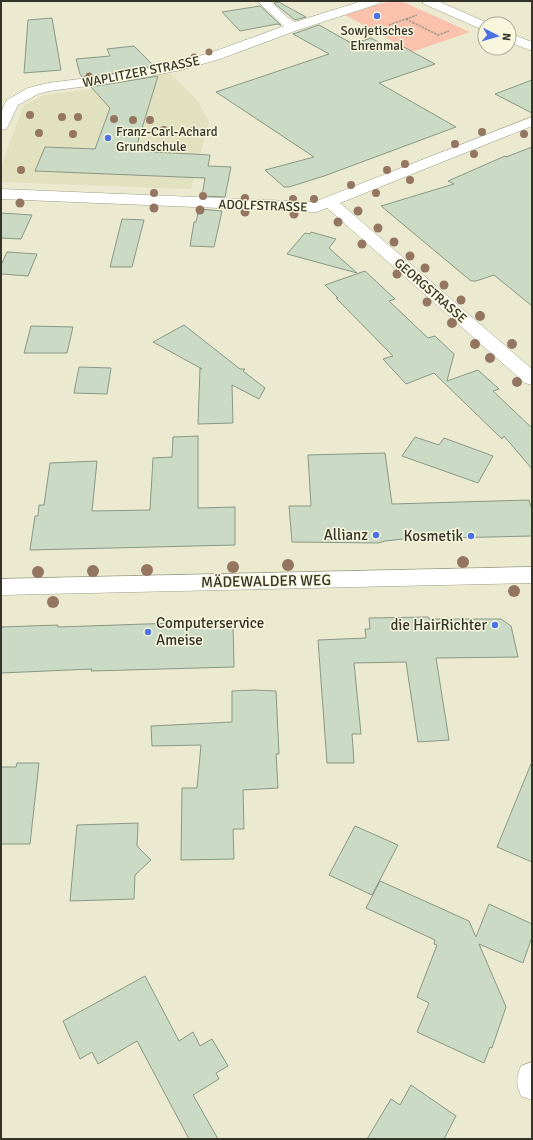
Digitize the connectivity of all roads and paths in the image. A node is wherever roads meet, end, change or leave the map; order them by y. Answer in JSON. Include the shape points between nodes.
{"nodes":[{"id":1,"x":263,"y":1,"type":"edge"},
{"id":2,"x":374,"y":1,"type":"edge"},
{"id":3,"x":428,"y":1,"type":"edge"},
{"id":4,"x":423,"y":13,"type":"dead end"},
{"id":5,"x":406,"y":19,"type":"junction"},
{"id":6,"x":477,"y":22,"type":"edge"},
{"id":7,"x":389,"y":25,"type":"dead end"},
{"id":8,"x":294,"y":27,"type":"junction"},
{"id":9,"x":450,"y":31,"type":"dead end"},
{"id":10,"x":517,"y":40,"type":"edge"},
{"id":11,"x":532,"y":47,"type":"edge"},
{"id":12,"x":532,"y":121,"type":"edge"},
{"id":13,"x":1,"y":126,"type":"edge"},
{"id":14,"x":1,"y":194,"type":"edge"},
{"id":15,"x":329,"y":202,"type":"junction"},
{"id":16,"x":532,"y":379,"type":"edge"},
{"id":17,"x":532,"y":575,"type":"edge"},
{"id":18,"x":1,"y":587,"type":"edge"},
{"id":19,"x":532,"y":1077,"type":"edge"},
{"id":20,"x":532,"y":1085,"type":"edge"}],
"edges":[{"from":1,"to":8,"type":"street"},
{"from":2,"to":8,"type":"street","name":"WAPLITZER STRASSE"},
{"from":3,"to":6,"type":"street"},
{"from":4,"to":5,"type":"path"},
{"from":5,"to":7,"type":"path"},
{"from":5,"to":9,"type":"path","via":[[438,35]]},
{"from":8,"to":13,"type":"street","name":"WAPLITZER STRASSE","via":[[222,54],[176,67],[37,90],[12,103]]},
{"from":10,"to":11,"type":"street"},
{"from":12,"to":15,"type":"street","name":"ADOLFSTRASSE"},
{"from":14,"to":15,"type":"street","name":"ADOLFSTRASSE","via":[[316,207]]},
{"from":15,"to":16,"type":"street","name":"GEORGSTRASSE"},
{"from":17,"to":18,"type":"street","name":"MÄDEWALDER WEG"},
{"from":19,"to":20,"type":"street"}]}
